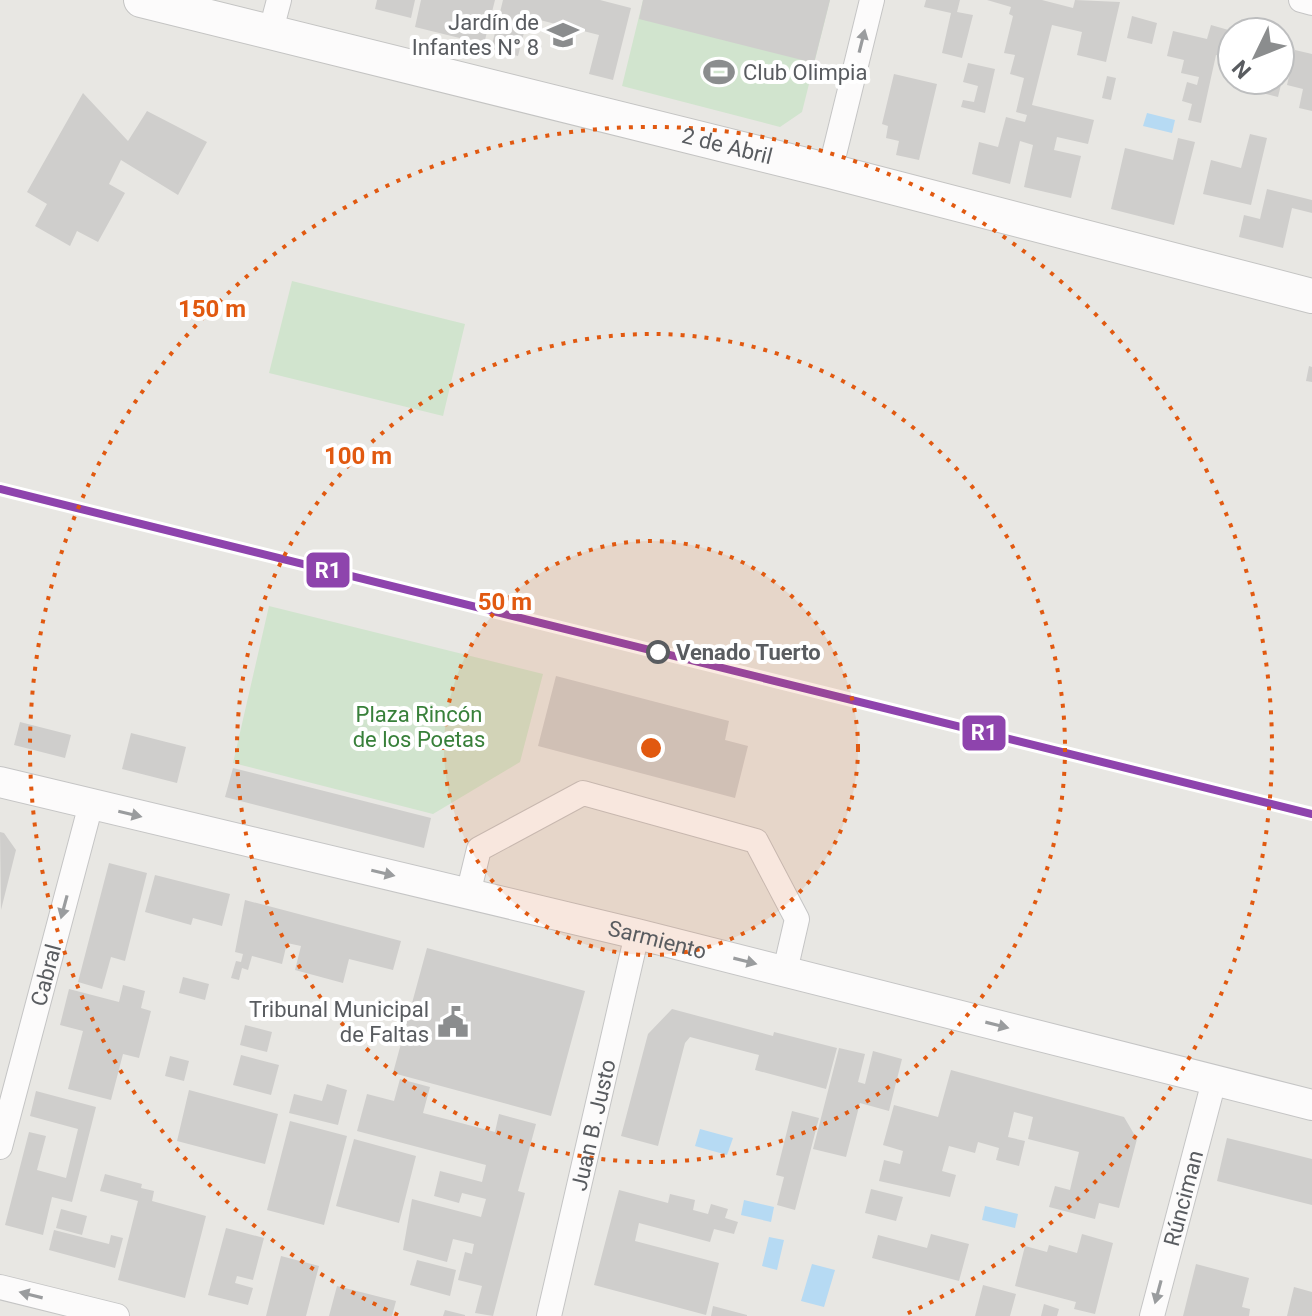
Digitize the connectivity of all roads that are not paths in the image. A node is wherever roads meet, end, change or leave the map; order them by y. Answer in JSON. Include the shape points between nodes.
{"nodes":[{"id":1,"x":141,"y":0,"type":"edge"},
{"id":2,"x":279,"y":0,"type":"edge"},
{"id":3,"x":872,"y":0,"type":"edge"},
{"id":4,"x":1301,"y":0,"type":"edge"},
{"id":5,"x":1312,"y":3,"type":"edge"},
{"id":6,"x":270,"y":34,"type":"junction"},
{"id":7,"x":830,"y":171,"type":"junction"},
{"id":8,"x":1312,"y":296,"type":"edge"},
{"id":9,"x":0,"y":782,"type":"edge"},
{"id":10,"x":91,"y":804,"type":"junction"},
{"id":11,"x":468,"y":894,"type":"junction"},
{"id":12,"x":637,"y":934,"type":"junction"},
{"id":13,"x":785,"y":971,"type":"junction"},
{"id":14,"x":1214,"y":1081,"type":"junction"},
{"id":15,"x":1312,"y":1105,"type":"edge"},
{"id":16,"x":0,"y":1147,"type":"edge"},
{"id":17,"x":0,"y":1287,"type":"edge"},
{"id":18,"x":117,"y":1316,"type":"edge"},
{"id":19,"x":549,"y":1316,"type":"edge"},
{"id":20,"x":1152,"y":1316,"type":"edge"}],
"edges":[{"from":1,"to":6,"type":"main road","name":"2 de Abril"},
{"from":2,"to":6,"type":"street"},
{"from":7,"to":3,"type":"street","one_way":true},
{"from":4,"to":5,"type":"street"},
{"from":6,"to":7,"type":"main road","name":"2 de Abril"},
{"from":7,"to":8,"type":"main road","name":"2 de Abril"},
{"from":9,"to":10,"type":"street","name":"Sarmiento"},
{"from":10,"to":11,"type":"street","name":"Sarmiento","one_way":true},
{"from":10,"to":16,"type":"street","name":"Cabral","one_way":true},
{"from":11,"to":12,"type":"street","name":"Sarmiento"},
{"from":11,"to":13,"type":"street","via":[[479,849],[583,793],[756,841],[797,919]]},
{"from":12,"to":13,"type":"street","name":"Sarmiento","one_way":true},
{"from":12,"to":19,"type":"street","name":"Juan B. Justo"},
{"from":13,"to":14,"type":"street","name":"Sarmiento","one_way":true},
{"from":14,"to":15,"type":"street","name":"Sarmiento"},
{"from":14,"to":20,"type":"street","name":"Rúnciman","one_way":true},
{"from":18,"to":17,"type":"street","one_way":true}]}
